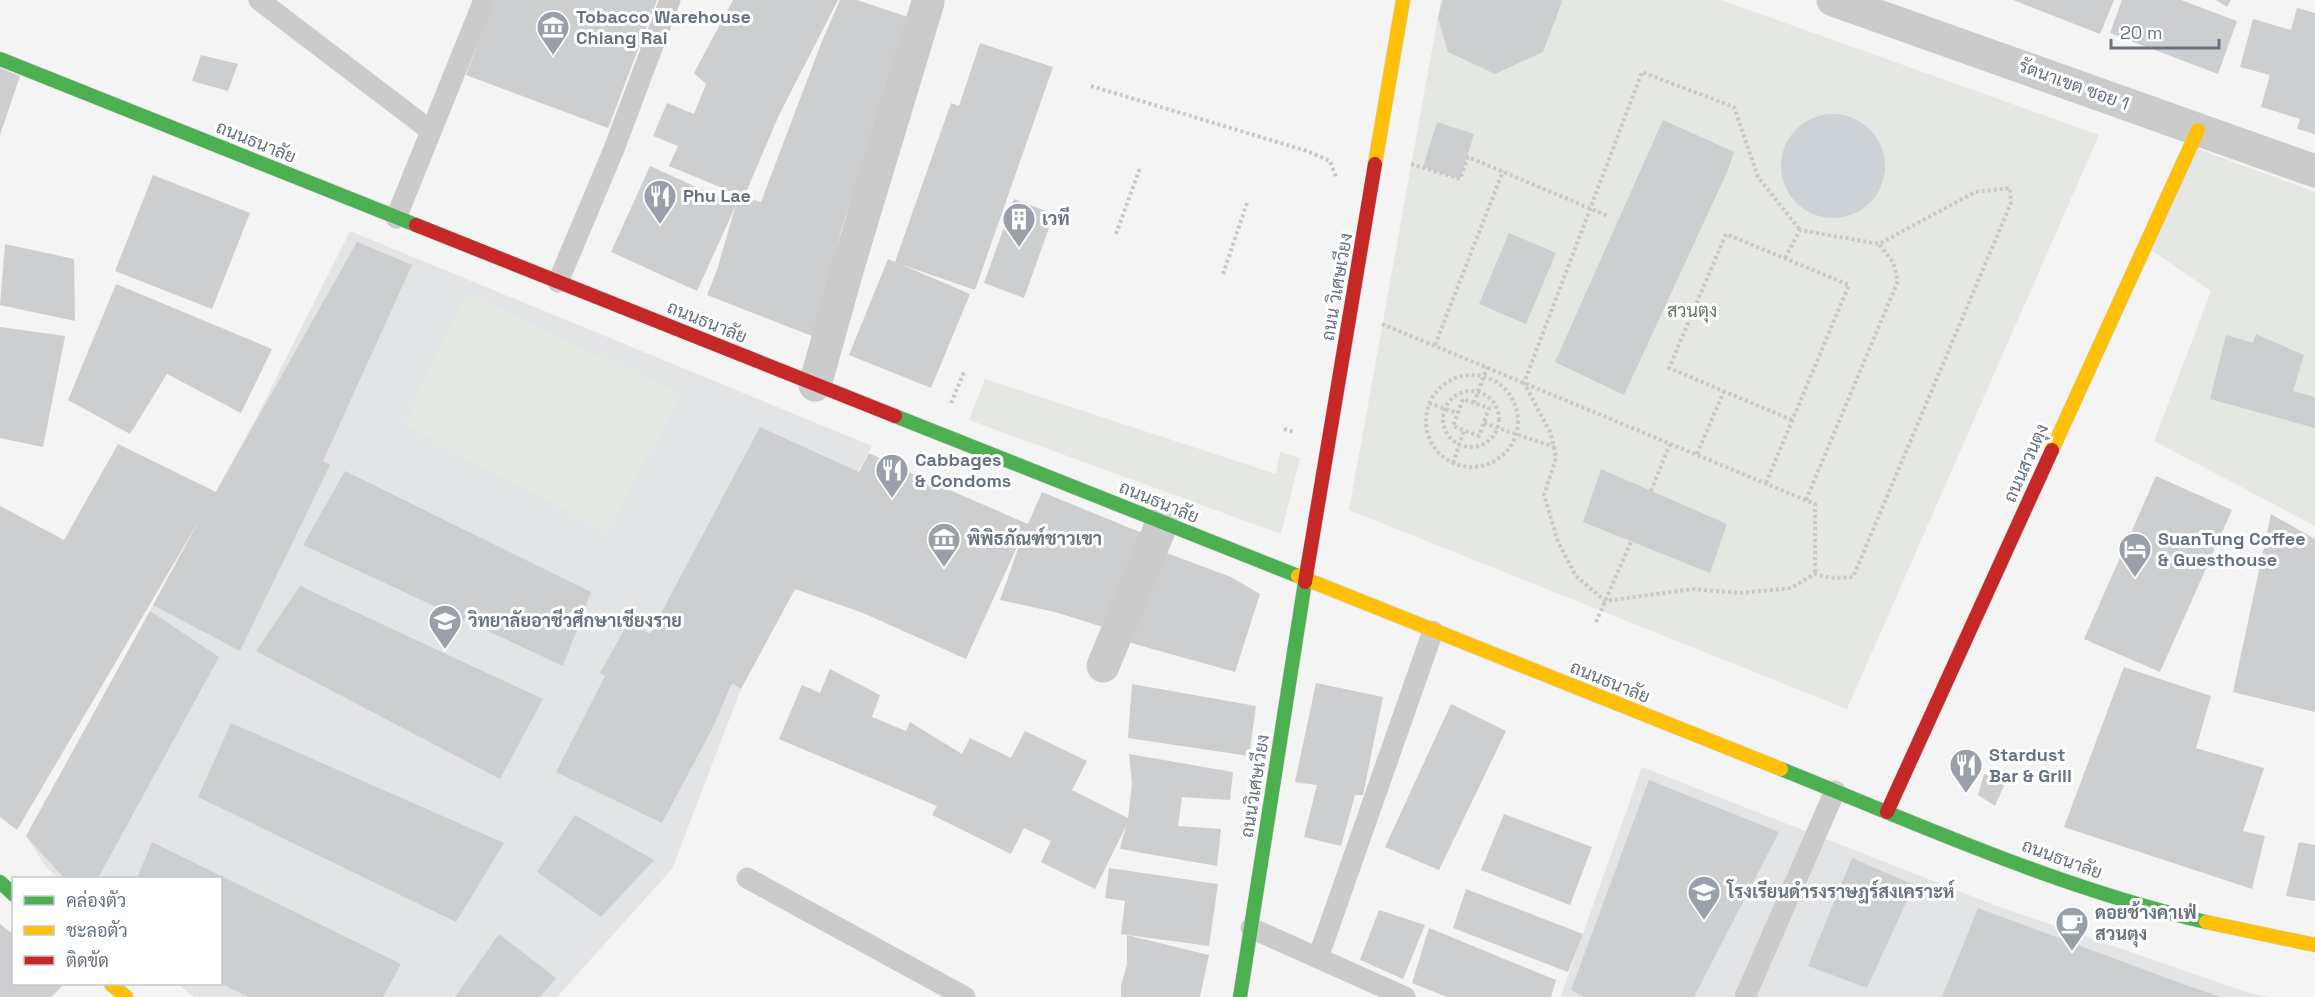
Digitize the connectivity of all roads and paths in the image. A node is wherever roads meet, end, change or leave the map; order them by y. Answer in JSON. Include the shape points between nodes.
{"nodes":[{"id":1,"x":259,"y":0,"type":"edge"},
{"id":2,"x":484,"y":0,"type":"edge"},
{"id":3,"x":670,"y":0,"type":"edge"},
{"id":4,"x":1403,"y":0,"type":"edge"},
{"id":5,"x":1833,"y":0,"type":"edge"},
{"id":6,"x":928,"y":2,"type":"dead end"},
{"id":7,"x":0,"y":60,"type":"edge"},
{"id":8,"x":1091,"y":86,"type":"dead end"},
{"id":9,"x":2198,"y":130,"type":"junction"},
{"id":10,"x":431,"y":131,"type":"junction"},
{"id":11,"x":1377,"y":152,"type":"junction"},
{"id":12,"x":1140,"y":168,"type":"dead end"},
{"id":13,"x":1503,"y":171,"type":"junction"},
{"id":14,"x":2315,"y":171,"type":"edge"},
{"id":15,"x":1336,"y":184,"type":"dead end"},
{"id":16,"x":1247,"y":203,"type":"dead end"},
{"id":17,"x":1590,"y":208,"type":"junction"},
{"id":18,"x":1608,"y":216,"type":"dead end"},
{"id":19,"x":396,"y":218,"type":"junction"},
{"id":20,"x":1800,"y":230,"type":"junction"},
{"id":21,"x":1116,"y":234,"type":"dead end"},
{"id":22,"x":1879,"y":244,"type":"junction"},
{"id":23,"x":1785,"y":258,"type":"junction"},
{"id":24,"x":1223,"y":274,"type":"dead end"},
{"id":25,"x":558,"y":282,"type":"junction"},
{"id":26,"x":1351,"y":311,"type":"junction"},
{"id":27,"x":1435,"y":345,"type":"junction"},
{"id":28,"x":1487,"y":367,"type":"junction"},
{"id":29,"x":1483,"y":377,"type":"junction"},
{"id":30,"x":1524,"y":383,"type":"junction"},
{"id":31,"x":815,"y":385,"type":"junction"},
{"id":32,"x":1478,"y":391,"type":"junction"},
{"id":33,"x":1724,"y":391,"type":"junction"},
{"id":34,"x":1429,"y":403,"type":"junction"},
{"id":35,"x":1474,"y":403,"type":"junction"},
{"id":36,"x":1445,"y":409,"type":"junction"},
{"id":37,"x":1457,"y":413,"type":"junction"},
{"id":38,"x":1792,"y":420,"type":"junction"},
{"id":39,"x":1484,"y":423,"type":"junction"},
{"id":40,"x":1498,"y":428,"type":"junction"},
{"id":41,"x":1464,"y":430,"type":"junction"},
{"id":42,"x":1515,"y":435,"type":"junction"},
{"id":43,"x":1670,"y":444,"type":"junction"},
{"id":44,"x":1460,"y":445,"type":"junction"},
{"id":45,"x":1554,"y":447,"type":"junction"},
{"id":46,"x":1697,"y":454,"type":"junction"},
{"id":47,"x":1454,"y":463,"type":"junction"},
{"id":48,"x":1766,"y":483,"type":"junction"},
{"id":49,"x":1651,"y":491,"type":"dead end"},
{"id":50,"x":1806,"y":500,"type":"junction"},
{"id":51,"x":1162,"y":523,"type":"junction"},
{"id":52,"x":1631,"y":542,"type":"dead end"},
{"id":53,"x":1815,"y":574,"type":"junction"},
{"id":54,"x":1305,"y":580,"type":"junction"},
{"id":55,"x":1605,"y":601,"type":"junction"},
{"id":56,"x":1596,"y":622,"type":"dead end"},
{"id":57,"x":1433,"y":631,"type":"junction"},
{"id":58,"x":1104,"y":666,"type":"dead end"},
{"id":59,"x":1835,"y":791,"type":"junction"},
{"id":60,"x":1887,"y":812,"type":"junction"},
{"id":61,"x":747,"y":878,"type":"dead end"},
{"id":62,"x":0,"y":882,"type":"edge"},
{"id":63,"x":12,"y":893,"type":"edge"},
{"id":64,"x":1251,"y":928,"type":"junction"},
{"id":65,"x":2315,"y":945,"type":"edge"},
{"id":66,"x":1318,"y":958,"type":"junction"},
{"id":67,"x":112,"y":985,"type":"edge"},
{"id":68,"x":126,"y":997,"type":"edge"},
{"id":69,"x":965,"y":997,"type":"edge"},
{"id":70,"x":1240,"y":997,"type":"edge"},
{"id":71,"x":1405,"y":997,"type":"edge"},
{"id":72,"x":1745,"y":997,"type":"edge"}],
"edges":[{"from":1,"to":10,"type":"lane"},
{"from":2,"to":10,"type":"lane"},
{"from":3,"to":25,"type":"lane"},
{"from":4,"to":11,"type":"street","name":"ถนน วิเศษเวียง"},
{"from":5,"to":9,"type":"street","name":"รัตนาเขต ซอย 1"},
{"from":6,"to":31,"type":"street"},
{"from":7,"to":19,"type":"street","name":"ถนนธนาลัย"},
{"from":8,"to":15,"type":"path","via":[[1307,150],[1330,160]]},
{"from":9,"to":14,"type":"street","name":"รัตนาเขต ซอย 1"},
{"from":9,"to":60,"type":"street","name":"ถนนสวนตุง"},
{"from":10,"to":19,"type":"lane"},
{"from":11,"to":13,"type":"path","via":[[1460,179],[1468,157]]},
{"from":11,"to":26,"type":"street","name":"ถนน วิเศษเวียง"},
{"from":12,"to":21,"type":"path"},
{"from":13,"to":17,"type":"path"},
{"from":13,"to":27,"type":"path"},
{"from":16,"to":24,"type":"path"},
{"from":17,"to":18,"type":"path"},
{"from":17,"to":20,"type":"path","via":[[1642,72],[1734,107],[1758,177]]},
{"from":17,"to":30,"type":"path"},
{"from":19,"to":25,"type":"street","name":"ถนนธนาลัย"},
{"from":20,"to":22,"type":"path"},
{"from":20,"to":23,"type":"path"},
{"from":22,"to":50,"type":"path","via":[[1893,262],[1898,281]]},
{"from":22,"to":53,"type":"path","via":[[1975,192],[2010,188],[2012,203],[1853,577]]},
{"from":23,"to":33,"type":"path","via":[[1726,234],[1669,369]]},
{"from":23,"to":38,"type":"path","via":[[1848,285]]},
{"from":25,"to":31,"type":"street","name":"ถนนธนาลัย"},
{"from":26,"to":27,"type":"path"},
{"from":26,"to":54,"type":"street","name":"ถนน วิเศษเวียง"},
{"from":27,"to":28,"type":"path"},
{"from":28,"to":29,"type":"path"},
{"from":28,"to":30,"type":"path"},
{"from":29,"to":32,"type":"path"},
{"from":29,"to":34,"type":"path","via":[[1469,375],[1449,382]]},
{"from":29,"to":42,"type":"path","via":[[1497,383],[1514,404]]},
{"from":30,"to":43,"type":"path"},
{"from":30,"to":45,"type":"path"},
{"from":31,"to":51,"type":"street","name":"ถนนธนาลัย"},
{"from":32,"to":35,"type":"path"},
{"from":32,"to":36,"type":"path","via":[[1462,392],[1448,401]]},
{"from":32,"to":40,"type":"path","via":[[1494,401],[1500,418]]},
{"from":33,"to":38,"type":"path"},
{"from":33,"to":46,"type":"path"},
{"from":34,"to":36,"type":"path"},
{"from":34,"to":47,"type":"path","via":[[1428,436],[1438,452]]},
{"from":35,"to":37,"type":"path","via":[[1463,399]]},
{"from":35,"to":39,"type":"path","via":[[1489,408]]},
{"from":36,"to":37,"type":"path"},
{"from":36,"to":44,"type":"path","via":[[1442,417],[1447,434]]},
{"from":37,"to":41,"type":"path","via":[[1453,426]]},
{"from":38,"to":48,"type":"path"},
{"from":39,"to":40,"type":"path"},
{"from":39,"to":41,"type":"path","via":[[1479,436]]},
{"from":40,"to":42,"type":"path"},
{"from":40,"to":44,"type":"path","via":[[1487,443]]},
{"from":41,"to":44,"type":"path"},
{"from":42,"to":45,"type":"path"},
{"from":42,"to":47,"type":"path","via":[[1507,451],[1495,460],[1481,466]]},
{"from":43,"to":46,"type":"path"},
{"from":43,"to":49,"type":"path"},
{"from":44,"to":47,"type":"path"},
{"from":45,"to":55,"type":"path","via":[[1556,458],[1544,495],[1558,542],[1576,576]]},
{"from":46,"to":48,"type":"path"},
{"from":48,"to":50,"type":"path"},
{"from":50,"to":53,"type":"path","via":[[1815,504]]},
{"from":51,"to":54,"type":"street","name":"ถนนธนาลัย"},
{"from":51,"to":58,"type":"street"},
{"from":52,"to":55,"type":"path"},
{"from":53,"to":55,"type":"path","via":[[1791,588],[1741,593],[1693,589]]},
{"from":54,"to":57,"type":"street","name":"ถนนธนาลัย"},
{"from":54,"to":64,"type":"street","name":"ถนนวิเศษเวียง"},
{"from":55,"to":56,"type":"path"},
{"from":57,"to":59,"type":"street","name":"ถนนธนาลัย"},
{"from":57,"to":66,"type":"lane"},
{"from":59,"to":60,"type":"street","name":"ถนนธนาลัย"},
{"from":59,"to":72,"type":"lane"},
{"from":60,"to":65,"type":"street","name":"ถนนธนาลัย","via":[[2095,891],[2190,918]]},
{"from":61,"to":69,"type":"lane"},
{"from":62,"to":63,"type":"street"},
{"from":64,"to":66,"type":"lane"},
{"from":64,"to":70,"type":"street","name":"ถนนวิเศษเวียง"},
{"from":66,"to":71,"type":"lane"},
{"from":67,"to":68,"type":"street"}]}
